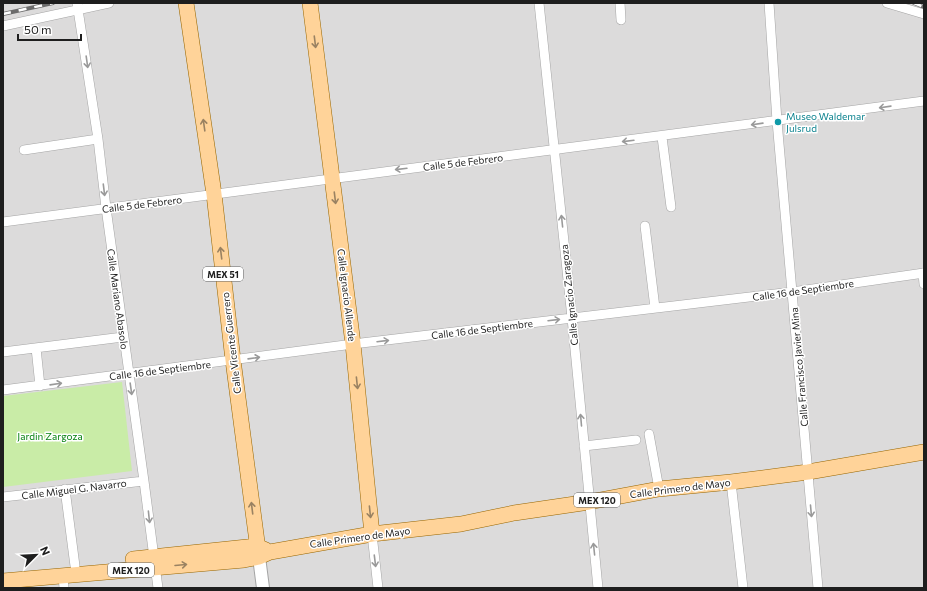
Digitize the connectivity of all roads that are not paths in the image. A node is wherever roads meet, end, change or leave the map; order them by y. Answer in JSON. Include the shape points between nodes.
{"nodes":[{"id":1,"x":109,"y":3,"type":"edge"},
{"id":2,"x":186,"y":3,"type":"edge"},
{"id":3,"x":310,"y":3,"type":"edge"},
{"id":4,"x":539,"y":3,"type":"edge"},
{"id":5,"x":620,"y":3,"type":"edge"},
{"id":6,"x":770,"y":3,"type":"edge"},
{"id":7,"x":887,"y":3,"type":"edge"},
{"id":8,"x":78,"y":6,"type":"edge"},
{"id":9,"x":924,"y":14,"type":"edge"},
{"id":10,"x":621,"y":20,"type":"dead end"},
{"id":11,"x":3,"y":26,"type":"edge"},
{"id":12,"x":924,"y":102,"type":"edge"},
{"id":13,"x":778,"y":121,"type":"junction"},
{"id":14,"x":662,"y":137,"type":"junction"},
{"id":15,"x":98,"y":139,"type":"junction"},
{"id":16,"x":24,"y":150,"type":"dead end"},
{"id":17,"x":554,"y":150,"type":"junction"},
{"id":18,"x":332,"y":178,"type":"junction"},
{"id":19,"x":214,"y":194,"type":"junction"},
{"id":20,"x":671,"y":207,"type":"dead end"},
{"id":21,"x":106,"y":208,"type":"junction"},
{"id":22,"x":3,"y":222,"type":"edge"},
{"id":23,"x":645,"y":226,"type":"dead end"},
{"id":24,"x":924,"y":273,"type":"edge"},
{"id":25,"x":924,"y":284,"type":"edge"},
{"id":26,"x":792,"y":292,"type":"junction"},
{"id":27,"x":655,"y":308,"type":"junction"},
{"id":28,"x":572,"y":318,"type":"junction"},
{"id":29,"x":123,"y":337,"type":"junction"},
{"id":30,"x":353,"y":344,"type":"junction"},
{"id":31,"x":36,"y":348,"type":"junction"},
{"id":32,"x":3,"y":352,"type":"edge"},
{"id":33,"x":233,"y":360,"type":"junction"},
{"id":34,"x":129,"y":374,"type":"junction"},
{"id":35,"x":40,"y":386,"type":"junction"},
{"id":36,"x":3,"y":390,"type":"edge"},
{"id":37,"x":650,"y":434,"type":"dead end"},
{"id":38,"x":636,"y":440,"type":"dead end"},
{"id":39,"x":584,"y":446,"type":"junction"},
{"id":40,"x":924,"y":452,"type":"edge"},
{"id":41,"x":808,"y":472,"type":"junction"},
{"id":42,"x":144,"y":481,"type":"junction"},
{"id":43,"x":731,"y":482,"type":"junction"},
{"id":44,"x":65,"y":489,"type":"junction"},
{"id":45,"x":660,"y":489,"type":"junction"},
{"id":46,"x":3,"y":497,"type":"edge"},
{"id":47,"x":589,"y":502,"type":"junction"},
{"id":48,"x":372,"y":534,"type":"junction"},
{"id":49,"x":262,"y":552,"type":"junction"},
{"id":50,"x":154,"y":562,"type":"junction"},
{"id":51,"x":75,"y":566,"type":"junction"},
{"id":52,"x":3,"y":572,"type":"edge"},
{"id":53,"x":3,"y":581,"type":"edge"},
{"id":54,"x":64,"y":582,"type":"edge"},
{"id":55,"x":158,"y":588,"type":"edge"},
{"id":56,"x":263,"y":588,"type":"edge"},
{"id":57,"x":378,"y":588,"type":"edge"},
{"id":58,"x":598,"y":588,"type":"edge"},
{"id":59,"x":743,"y":588,"type":"edge"},
{"id":60,"x":818,"y":588,"type":"edge"}],
"edges":[{"from":1,"to":8,"type":"street"},
{"from":19,"to":2,"type":"main road","name":"Calle Vicente Guerrero","number":"MEX 51","one_way":true},
{"from":3,"to":18,"type":"main road","name":"Calle Ignacio Allende","one_way":true},
{"from":4,"to":17,"type":"street","name":"Calle Ignacio Zaragoza"},
{"from":5,"to":10,"type":"street"},
{"from":6,"to":13,"type":"street","name":"Calle Francisco Javier Mina"},
{"from":7,"to":9,"type":"street"},
{"from":8,"to":11,"type":"street"},
{"from":8,"to":15,"type":"street","name":"Calle Mariano Abasolo","one_way":true},
{"from":12,"to":13,"type":"street","name":"Calle 5 de Febrero","one_way":true},
{"from":13,"to":14,"type":"street","name":"Calle 5 de Febrero","one_way":true},
{"from":13,"to":26,"type":"street","name":"Calle Francisco Javier Mina"},
{"from":14,"to":17,"type":"street","name":"Calle 5 de Febrero","one_way":true},
{"from":14,"to":20,"type":"street"},
{"from":15,"to":16,"type":"street"},
{"from":15,"to":21,"type":"street","name":"Calle Mariano Abasolo","one_way":true},
{"from":17,"to":18,"type":"street","name":"Calle 5 de Febrero","one_way":true},
{"from":28,"to":17,"type":"street","name":"Calle Ignacio Zaragoza","one_way":true},
{"from":18,"to":19,"type":"street","name":"Calle 5 de Febrero"},
{"from":18,"to":30,"type":"main road","name":"Calle Ignacio Allende","one_way":true},
{"from":19,"to":21,"type":"street","name":"Calle 5 de Febrero"},
{"from":33,"to":19,"type":"main road","name":"Calle Vicente Guerrero","number":"MEX 51","one_way":true},
{"from":21,"to":22,"type":"street","name":"Calle 5 de Febrero"},
{"from":21,"to":29,"type":"street","name":"Calle Mariano Abasolo"},
{"from":23,"to":27,"type":"street"},
{"from":24,"to":25,"type":"street"},
{"from":24,"to":26,"type":"street","name":"Calle 16 de Septiembre"},
{"from":26,"to":27,"type":"street","name":"Calle 16 de Septiembre"},
{"from":26,"to":41,"type":"street","name":"Calle Francisco Javier Mina"},
{"from":27,"to":28,"type":"street","name":"Calle 16 de Septiembre"},
{"from":30,"to":28,"type":"street","name":"Calle 16 de Septiembre","one_way":true},
{"from":39,"to":28,"type":"street","name":"Calle Ignacio Zaragoza","one_way":true},
{"from":29,"to":31,"type":"street"},
{"from":29,"to":34,"type":"street","name":"Calle Mariano Abasolo"},
{"from":33,"to":30,"type":"street","name":"Calle 16 de Septiembre","one_way":true},
{"from":30,"to":48,"type":"main road","name":"Calle Ignacio Allende","one_way":true},
{"from":31,"to":32,"type":"street"},
{"from":31,"to":35,"type":"street"},
{"from":33,"to":34,"type":"street","name":"Calle 16 de Septiembre"},
{"from":49,"to":33,"type":"main road","name":"Calle Vicente Guerrero","number":"MEX 51","one_way":true},
{"from":35,"to":34,"type":"street","name":"Calle 16 de Septiembre","one_way":true},
{"from":34,"to":42,"type":"street","name":"Calle Mariano Abasolo","one_way":true},
{"from":35,"to":36,"type":"street","name":"Calle 16 de Septiembre"},
{"from":37,"to":45,"type":"street"},
{"from":38,"to":39,"type":"street"},
{"from":39,"to":47,"type":"street","name":"Calle Ignacio Zaragoza"},
{"from":40,"to":41,"type":"main road","name":"Calle Primero de Mayo","number":"MEX 120"},
{"from":41,"to":43,"type":"main road","name":"Calle Primero de Mayo","number":"MEX 120"},
{"from":41,"to":60,"type":"street","name":"Calle Francisco Javier Mina","one_way":true},
{"from":42,"to":44,"type":"street","name":"Calle Miguel G. Navarro"},
{"from":42,"to":50,"type":"street","name":"Calle Mariano Abasolo","one_way":true},
{"from":43,"to":45,"type":"main road","name":"Calle Primero de Mayo","number":"MEX 120"},
{"from":43,"to":59,"type":"street"},
{"from":44,"to":46,"type":"street","name":"Calle Miguel G. Navarro"},
{"from":44,"to":51,"type":"street"},
{"from":45,"to":47,"type":"main road","name":"Calle Primero de Mayo","number":"MEX 120"},
{"from":47,"to":48,"type":"main road","name":"Calle Primero de Mayo","number":"MEX 120","via":[[461,524]]},
{"from":58,"to":47,"type":"street","name":"Calle Ignacio Zaragoza","one_way":true},
{"from":48,"to":49,"type":"main road","name":"Calle Primero de Mayo","number":"MEX 120"},
{"from":48,"to":57,"type":"street","name":"Calle Ignacio Allende","one_way":true},
{"from":49,"to":50,"type":"main road","name":"Calle Primero de Mayo","number":"MEX 120"},
{"from":49,"to":56,"type":"street","name":"Calle Vicente Guerrero"},
{"from":50,"to":51,"type":"main road","name":"Calle Primero de Mayo","number":"MEX 120"},
{"from":50,"to":54,"type":"main road","name":"Calle Primero de Mayo","number":"MEX 120"},
{"from":50,"to":55,"type":"street","name":"Calle Mariano Abasolo"},
{"from":51,"to":52,"type":"main road","name":"Calle Primero de Mayo","number":"MEX 120"},
{"from":53,"to":54,"type":"main road","name":"Calle Primero de Mayo","number":"MEX 120"}]}
